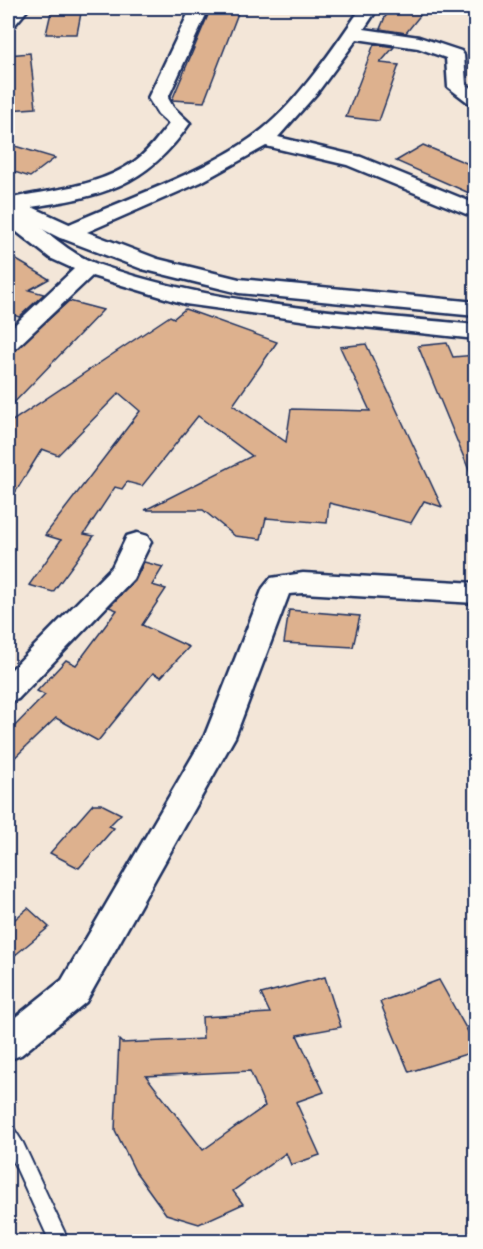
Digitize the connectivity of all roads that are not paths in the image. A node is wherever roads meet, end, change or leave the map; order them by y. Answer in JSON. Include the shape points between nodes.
{"nodes":[{"id":1,"x":20,"y":8,"type":"edge"},
{"id":2,"x":200,"y":8,"type":"edge"},
{"id":3,"x":369,"y":8,"type":"edge"},
{"id":4,"x":8,"y":22,"type":"edge"},
{"id":5,"x":354,"y":33,"type":"junction"},
{"id":6,"x":476,"y":99,"type":"edge"},
{"id":7,"x":264,"y":139,"type":"junction"},
{"id":8,"x":9,"y":208,"type":"edge"},
{"id":9,"x":476,"y":212,"type":"edge"},
{"id":10,"x":69,"y":233,"type":"junction"},
{"id":11,"x":88,"y":268,"type":"junction"},
{"id":12,"x":476,"y":309,"type":"edge"},
{"id":13,"x":476,"y":332,"type":"edge"},
{"id":14,"x":8,"y":343,"type":"edge"},
{"id":15,"x":137,"y":542,"type":"dead end"},
{"id":16,"x":476,"y":593,"type":"edge"},
{"id":17,"x":8,"y":691,"type":"edge"},
{"id":18,"x":8,"y":1044,"type":"edge"},
{"id":19,"x":8,"y":1135,"type":"edge"},
{"id":20,"x":60,"y":1242,"type":"edge"}],
"edges":[{"from":1,"to":4,"type":"street"},
{"from":2,"to":8,"type":"street","via":[[159,98],[165,110],[180,123],[156,153],[112,182]]},
{"from":3,"to":5,"type":"street"},
{"from":5,"to":6,"type":"street","via":[[434,46],[455,55],[457,87]]},
{"from":5,"to":7,"type":"street","via":[[282,123]]},
{"from":7,"to":9,"type":"street","via":[[354,160]]},
{"from":7,"to":10,"type":"street"},
{"from":8,"to":10,"type":"street"},
{"from":8,"to":11,"type":"street","via":[[58,253]]},
{"from":10,"to":12,"type":"street","via":[[150,264],[239,286]]},
{"from":11,"to":13,"type":"street","via":[[185,297]]},
{"from":11,"to":14,"type":"street"},
{"from":15,"to":17,"type":"street","via":[[123,572]]},
{"from":16,"to":18,"type":"street","via":[[281,585],[273,595],[220,737],[74,991]]},
{"from":19,"to":20,"type":"lane"}]}
